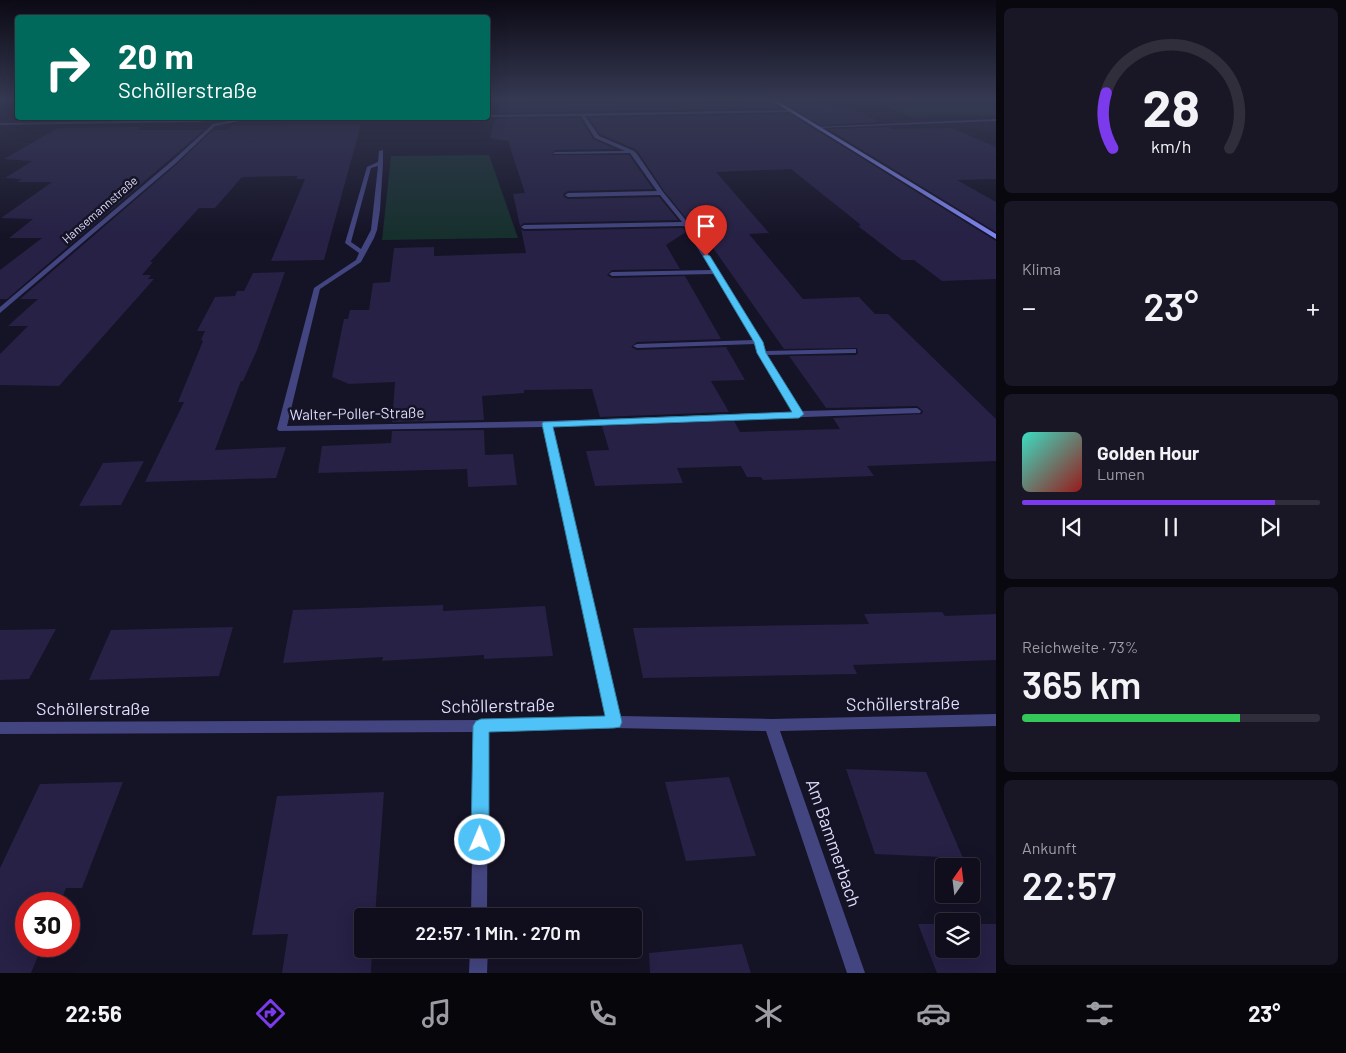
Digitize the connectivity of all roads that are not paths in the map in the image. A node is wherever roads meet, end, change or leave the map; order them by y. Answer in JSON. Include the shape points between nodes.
{"nodes":[{"id":1,"x":192,"y":145,"type":"edge"},
{"id":2,"x":617,"y":145,"type":"edge"},
{"id":3,"x":847,"y":145,"type":"edge"},
{"id":4,"x":381,"y":151,"type":"dead end"},
{"id":5,"x":632,"y":152,"type":"junction"},
{"id":6,"x":555,"y":153,"type":"dead end"},
{"id":7,"x":381,"y":163,"type":"junction"},
{"id":8,"x":661,"y":193,"type":"junction"},
{"id":9,"x":568,"y":195,"type":"dead end"},
{"id":10,"x":686,"y":224,"type":"junction"},
{"id":11,"x":524,"y":227,"type":"dead end"},
{"id":12,"x":996,"y":237,"type":"edge"},
{"id":13,"x":361,"y":252,"type":"junction"},
{"id":14,"x":716,"y":272,"type":"junction"},
{"id":15,"x":612,"y":274,"type":"dead end"},
{"id":16,"x":0,"y":299,"type":"edge"},
{"id":17,"x":14,"y":299,"type":"junction"},
{"id":18,"x":0,"y":312,"type":"edge"},
{"id":19,"x":759,"y":342,"type":"junction"},
{"id":20,"x":637,"y":346,"type":"dead end"},
{"id":21,"x":853,"y":351,"type":"dead end"},
{"id":22,"x":762,"y":353,"type":"junction"},
{"id":23,"x":916,"y":411,"type":"dead end"},
{"id":24,"x":799,"y":414,"type":"junction"},
{"id":25,"x":547,"y":424,"type":"junction"},
{"id":26,"x":996,"y":720,"type":"edge"},
{"id":27,"x":614,"y":722,"type":"junction"},
{"id":28,"x":771,"y":725,"type":"junction"},
{"id":29,"x":481,"y":726,"type":"junction"},
{"id":30,"x":0,"y":728,"type":"edge"},
{"id":31,"x":479,"y":908,"type":"edge"},
{"id":32,"x":479,"y":958,"type":"edge"},
{"id":33,"x":478,"y":973,"type":"edge"},
{"id":34,"x":856,"y":973,"type":"edge"}],
"edges":[{"from":1,"to":17,"type":"street","name":"Hansemannstraße"},
{"from":2,"to":5,"type":"street"},
{"from":3,"to":12,"type":"street"},
{"from":4,"to":7,"type":"street","name":"Walter-Poller-Straße"},
{"from":5,"to":6,"type":"street"},
{"from":5,"to":8,"type":"street"},
{"from":7,"to":13,"type":"street","name":"Walter-Poller-Straße","via":[[374,230],[370,243]]},
{"from":7,"to":13,"type":"street","via":[[369,167],[348,244]]},
{"from":8,"to":9,"type":"street"},
{"from":8,"to":10,"type":"street"},
{"from":10,"to":11,"type":"street"},
{"from":10,"to":14,"type":"street"},
{"from":13,"to":25,"type":"street","name":"Walter-Poller-Straße","via":[[359,261],[317,288],[282,429]]},
{"from":14,"to":15,"type":"street"},
{"from":14,"to":19,"type":"street"},
{"from":16,"to":17,"type":"street"},
{"from":17,"to":18,"type":"street","name":"Hansemannstraße"},
{"from":19,"to":20,"type":"street"},
{"from":19,"to":22,"type":"street"},
{"from":21,"to":22,"type":"street"},
{"from":22,"to":24,"type":"street"},
{"from":23,"to":24,"type":"street","name":"Walter-Poller-Straße"},
{"from":24,"to":25,"type":"street","name":"Walter-Poller-Straße"},
{"from":25,"to":27,"type":"street"},
{"from":26,"to":28,"type":"street","name":"Schöllerstraße"},
{"from":27,"to":28,"type":"street","name":"Schöllerstraße"},
{"from":27,"to":29,"type":"street","name":"Schöllerstraße"},
{"from":28,"to":34,"type":"street","name":"Am Bammerbach"},
{"from":29,"to":30,"type":"street","name":"Schöllerstraße"},
{"from":29,"to":31,"type":"street"},
{"from":32,"to":33,"type":"street"}]}
